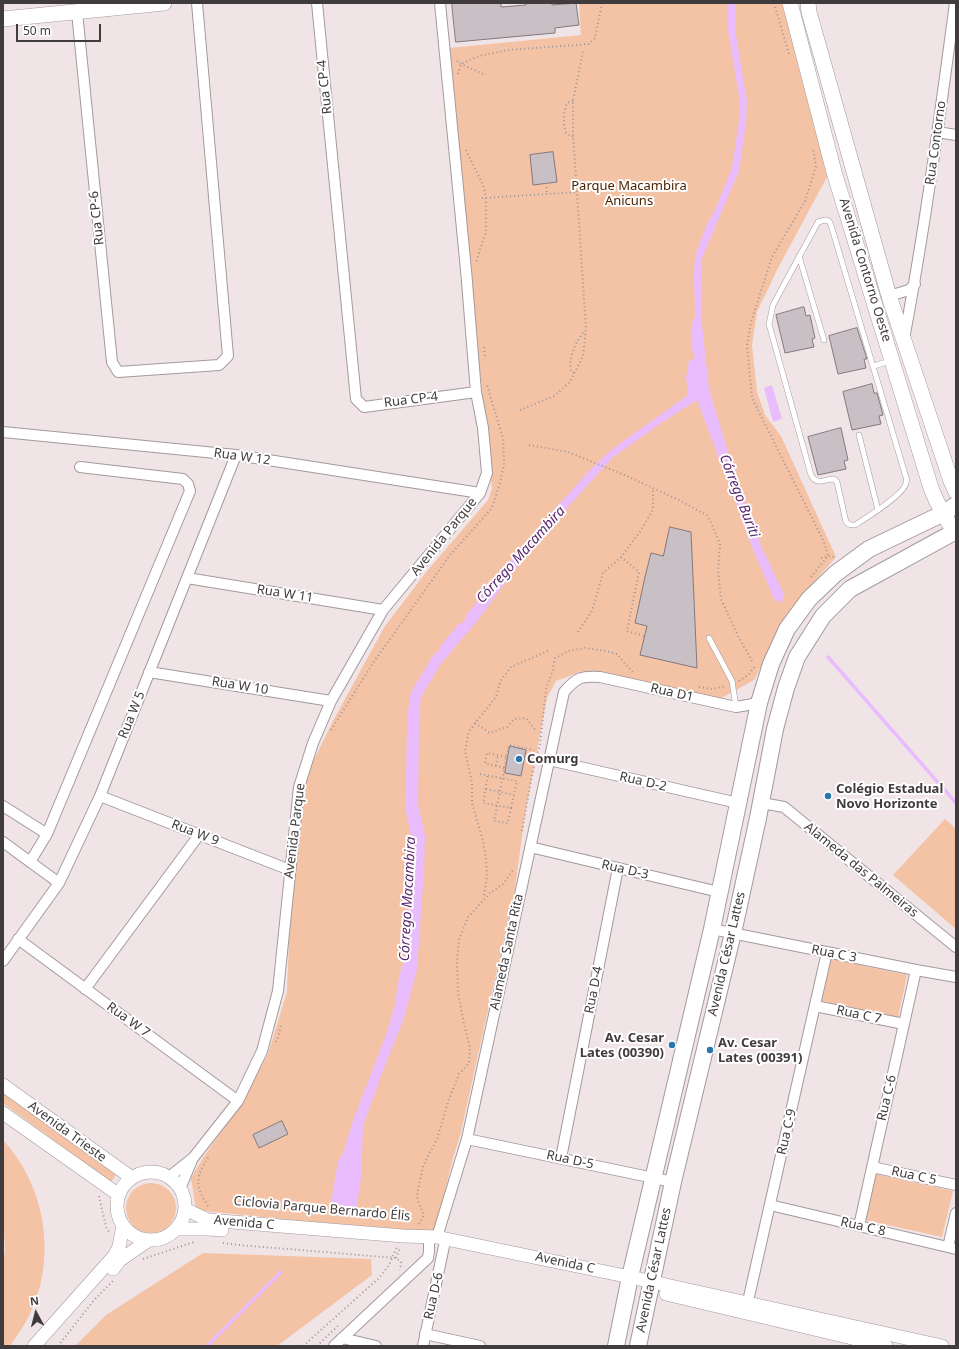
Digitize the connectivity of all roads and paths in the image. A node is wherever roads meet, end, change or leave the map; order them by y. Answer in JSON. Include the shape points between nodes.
{"nodes":[{"id":1,"x":164,"y":3,"type":"edge"},
{"id":2,"x":196,"y":3,"type":"edge"},
{"id":3,"x":317,"y":3,"type":"edge"},
{"id":4,"x":440,"y":3,"type":"edge"},
{"id":5,"x":602,"y":3,"type":"edge"},
{"id":6,"x":774,"y":3,"type":"edge"},
{"id":7,"x":790,"y":3,"type":"edge"},
{"id":8,"x":808,"y":3,"type":"edge"},
{"id":9,"x":955,"y":3,"type":"edge"},
{"id":10,"x":77,"y":7,"type":"edge"},
{"id":11,"x":3,"y":19,"type":"edge"},
{"id":12,"x":583,"y":51,"type":"dead end"},
{"id":13,"x":790,"y":58,"type":"dead end"},
{"id":14,"x":457,"y":61,"type":"dead end"},
{"id":15,"x":461,"y":64,"type":"junction"},
{"id":16,"x":483,"y":74,"type":"dead end"},
{"id":17,"x":457,"y":75,"type":"dead end"},
{"id":18,"x":573,"y":101,"type":"junction"},
{"id":19,"x":938,"y":132,"type":"junction"},
{"id":20,"x":956,"y":135,"type":"edge"},
{"id":21,"x":573,"y":137,"type":"junction"},
{"id":22,"x":813,"y":146,"type":"dead end"},
{"id":23,"x":464,"y":147,"type":"dead end"},
{"id":24,"x":852,"y":165,"type":"junction"},
{"id":25,"x":834,"y":172,"type":"junction"},
{"id":26,"x":546,"y":183,"type":"dead end"},
{"id":27,"x":577,"y":192,"type":"junction"},
{"id":28,"x":547,"y":194,"type":"junction"},
{"id":29,"x":482,"y":198,"type":"dead end"},
{"id":30,"x":486,"y":198,"type":"junction"},
{"id":31,"x":799,"y":256,"type":"junction"},
{"id":32,"x":476,"y":268,"type":"dead end"},
{"id":33,"x":915,"y":284,"type":"junction"},
{"id":34,"x":889,"y":296,"type":"junction"},
{"id":35,"x":586,"y":328,"type":"junction"},
{"id":36,"x":904,"y":339,"type":"junction"},
{"id":37,"x":824,"y":340,"type":"dead end"},
{"id":38,"x":484,"y":345,"type":"dead end"},
{"id":39,"x":893,"y":360,"type":"junction"},
{"id":40,"x":484,"y":363,"type":"dead end"},
{"id":41,"x":874,"y":366,"type":"junction"},
{"id":42,"x":574,"y":373,"type":"junction"},
{"id":43,"x":486,"y":380,"type":"dead end"},
{"id":44,"x":476,"y":392,"type":"junction"},
{"id":45,"x":520,"y":410,"type":"dead end"},
{"id":46,"x":3,"y":432,"type":"edge"},
{"id":47,"x":859,"y":435,"type":"dead end"},
{"id":48,"x":529,"y":445,"type":"dead end"},
{"id":49,"x":236,"y":455,"type":"junction"},
{"id":50,"x":80,"y":467,"type":"dead end"},
{"id":51,"x":653,"y":488,"type":"junction"},
{"id":52,"x":956,"y":492,"type":"edge"},
{"id":53,"x":480,"y":493,"type":"junction"},
{"id":54,"x":950,"y":509,"type":"edge"},
{"id":55,"x":878,"y":510,"type":"junction"},
{"id":56,"x":955,"y":532,"type":"edge"},
{"id":57,"x":621,"y":557,"type":"junction"},
{"id":58,"x":187,"y":578,"type":"junction"},
{"id":59,"x":810,"y":578,"type":"dead end"},
{"id":60,"x":384,"y":610,"type":"junction"},
{"id":61,"x":578,"y":632,"type":"dead end"},
{"id":62,"x":644,"y":636,"type":"dead end"},
{"id":63,"x":709,"y":638,"type":"dead end"},
{"id":64,"x":550,"y":650,"type":"dead end"},
{"id":65,"x":759,"y":660,"type":"dead end"},
{"id":66,"x":752,"y":661,"type":"dead end"},
{"id":67,"x":149,"y":672,"type":"junction"},
{"id":68,"x":635,"y":675,"type":"dead end"},
{"id":69,"x":585,"y":676,"type":"joint"},
{"id":70,"x":732,"y":685,"type":"junction"},
{"id":71,"x":697,"y":686,"type":"dead end"},
{"id":72,"x":331,"y":700,"type":"junction"},
{"id":73,"x":759,"y":703,"type":"junction"},
{"id":74,"x":736,"y":707,"type":"junction"},
{"id":75,"x":475,"y":723,"type":"junction"},
{"id":76,"x":536,"y":731,"type":"dead end"},
{"id":77,"x":329,"y":733,"type":"dead end"},
{"id":78,"x":534,"y":750,"type":"dead end"},
{"id":79,"x":498,"y":755,"type":"junction"},
{"id":80,"x":507,"y":757,"type":"junction"},
{"id":81,"x":549,"y":760,"type":"junction"},
{"id":82,"x":496,"y":766,"type":"junction"},
{"id":83,"x":504,"y":768,"type":"junction"},
{"id":84,"x":480,"y":774,"type":"dead end"},
{"id":85,"x":488,"y":775,"type":"junction"},
{"id":86,"x":502,"y":778,"type":"junction"},
{"id":87,"x":486,"y":789,"type":"junction"},
{"id":88,"x":500,"y":792,"type":"junction"},
{"id":89,"x":514,"y":795,"type":"junction"},
{"id":90,"x":100,"y":796,"type":"junction"},
{"id":91,"x":738,"y":803,"type":"junction"},
{"id":92,"x":762,"y":803,"type":"junction"},
{"id":93,"x":3,"y":806,"type":"edge"},
{"id":94,"x":497,"y":806,"type":"junction"},
{"id":95,"x":511,"y":808,"type":"junction"},
{"id":96,"x":521,"y":833,"type":"dead end"},
{"id":97,"x":47,"y":834,"type":"junction"},
{"id":98,"x":199,"y":835,"type":"junction"},
{"id":99,"x":3,"y":842,"type":"edge"},
{"id":100,"x":530,"y":847,"type":"junction"},
{"id":101,"x":30,"y":862,"type":"junction"},
{"id":102,"x":515,"y":865,"type":"dead end"},
{"id":103,"x":618,"y":868,"type":"junction"},
{"id":104,"x":290,"y":870,"type":"junction"},
{"id":105,"x":59,"y":883,"type":"junction"},
{"id":106,"x":719,"y":892,"type":"junction"},
{"id":107,"x":484,"y":895,"type":"dead end"},
{"id":108,"x":712,"y":929,"type":"junction"},
{"id":109,"x":733,"y":933,"type":"junction"},
{"id":110,"x":18,"y":940,"type":"junction"},
{"id":111,"x":956,"y":947,"type":"edge"},
{"id":112,"x":827,"y":952,"type":"junction"},
{"id":113,"x":3,"y":961,"type":"edge"},
{"id":114,"x":916,"y":970,"type":"junction"},
{"id":115,"x":956,"y":977,"type":"edge"},
{"id":116,"x":85,"y":989,"type":"junction"},
{"id":117,"x":815,"y":1006,"type":"junction"},
{"id":118,"x":282,"y":1020,"type":"dead end"},
{"id":119,"x":904,"y":1024,"type":"junction"},
{"id":120,"x":273,"y":1047,"type":"dead end"},
{"id":121,"x":3,"y":1085,"type":"edge"},
{"id":122,"x":238,"y":1101,"type":"junction"},
{"id":123,"x":3,"y":1113,"type":"edge"},
{"id":124,"x":466,"y":1139,"type":"junction"},
{"id":125,"x":213,"y":1150,"type":"dead end"},
{"id":126,"x":193,"y":1158,"type":"junction"},
{"id":127,"x":561,"y":1158,"type":"junction"},
{"id":128,"x":872,"y":1167,"type":"junction"},
{"id":129,"x":169,"y":1177,"type":"junction"},
{"id":130,"x":132,"y":1178,"type":"junction"},
{"id":131,"x":654,"y":1178,"type":"junction"},
{"id":132,"x":673,"y":1182,"type":"junction"},
{"id":133,"x":956,"y":1184,"type":"edge"},
{"id":134,"x":180,"y":1189,"type":"junction"},
{"id":135,"x":97,"y":1194,"type":"dead end"},
{"id":136,"x":119,"y":1195,"type":"junction"},
{"id":137,"x":770,"y":1205,"type":"junction"},
{"id":138,"x":209,"y":1208,"type":"dead end"},
{"id":139,"x":185,"y":1209,"type":"junction"},
{"id":140,"x":956,"y":1213,"type":"edge"},
{"id":141,"x":419,"y":1225,"type":"dead end"},
{"id":142,"x":123,"y":1226,"type":"junction"},
{"id":143,"x":859,"y":1226,"type":"junction"},
{"id":144,"x":176,"y":1229,"type":"junction"},
{"id":145,"x":112,"y":1235,"type":"dead end"},
{"id":146,"x":149,"y":1240,"type":"junction"},
{"id":147,"x":194,"y":1242,"type":"dead end"},
{"id":148,"x":216,"y":1242,"type":"dead end"},
{"id":149,"x":437,"y":1242,"type":"junction"},
{"id":150,"x":398,"y":1245,"type":"junction"},
{"id":151,"x":952,"y":1248,"type":"edge"},
{"id":152,"x":392,"y":1258,"type":"junction"},
{"id":153,"x":143,"y":1259,"type":"dead end"},
{"id":154,"x":395,"y":1273,"type":"dead end"},
{"id":155,"x":114,"y":1279,"type":"dead end"},
{"id":156,"x":630,"y":1281,"type":"junction"},
{"id":157,"x":651,"y":1286,"type":"junction"},
{"id":158,"x":747,"y":1307,"type":"junction"},
{"id":159,"x":342,"y":1322,"type":"dead end"},
{"id":160,"x":425,"y":1334,"type":"junction"},
{"id":161,"x":342,"y":1338,"type":"junction"},
{"id":162,"x":924,"y":1344,"type":"edge"},
{"id":163,"x":34,"y":1346,"type":"edge"},
{"id":164,"x":46,"y":1346,"type":"edge"},
{"id":165,"x":58,"y":1346,"type":"edge"},
{"id":166,"x":303,"y":1346,"type":"edge"},
{"id":167,"x":317,"y":1346,"type":"edge"},
{"id":168,"x":334,"y":1346,"type":"edge"},
{"id":169,"x":376,"y":1346,"type":"edge"},
{"id":170,"x":422,"y":1346,"type":"edge"},
{"id":171,"x":480,"y":1346,"type":"edge"},
{"id":172,"x":616,"y":1346,"type":"edge"},
{"id":173,"x":638,"y":1346,"type":"edge"},
{"id":174,"x":886,"y":1346,"type":"edge"},
{"id":175,"x":942,"y":1346,"type":"edge"}],
"edges":[{"from":1,"to":10,"type":"main road"},
{"from":2,"to":10,"type":"street","name":"Rua CP-6","via":[[228,356],[219,365],[118,372],[112,362]]},
{"from":3,"to":44,"type":"street","name":"Rua CP-4","via":[[356,400],[364,406]]},
{"from":4,"to":44,"type":"street"},
{"from":5,"to":15,"type":"path","via":[[595,38],[589,44],[498,51]]},
{"from":6,"to":13,"type":"path"},
{"from":7,"to":25,"type":"main road","name":"Avenida Contorno Oeste"},
{"from":8,"to":24,"type":"main road","name":"Avenida Contorno Oeste"},
{"from":9,"to":19,"type":"street","name":"Rua Contorno"},
{"from":10,"to":11,"type":"main road"},
{"from":12,"to":18,"type":"path"},
{"from":14,"to":15,"type":"path"},
{"from":15,"to":16,"type":"path"},
{"from":15,"to":17,"type":"path"},
{"from":18,"to":21,"type":"path"},
{"from":18,"to":21,"type":"path","via":[[567,103],[564,123],[566,133]]},
{"from":19,"to":20,"type":"street"},
{"from":19,"to":33,"type":"street","name":"Rua Contorno"},
{"from":21,"to":27,"type":"path"},
{"from":22,"to":59,"type":"path","via":[[816,166],[805,201],[772,257],[751,322],[747,346],[752,398],[824,542],[828,556]]},
{"from":23,"to":30,"type":"path","via":[[483,185]]},
{"from":24,"to":25,"type":"main road"},
{"from":24,"to":34,"type":"main road","name":"Avenida Contorno Oeste"},
{"from":25,"to":39,"type":"main road","name":"Avenida Contorno Oeste"},
{"from":26,"to":28,"type":"path"},
{"from":27,"to":28,"type":"path"},
{"from":27,"to":35,"type":"path"},
{"from":28,"to":30,"type":"path"},
{"from":29,"to":30,"type":"path"},
{"from":30,"to":32,"type":"path","via":[[486,232]]},
{"from":31,"to":37,"type":"lane"},
{"from":31,"to":41,"type":"lane","via":[[818,222],[829,222]]},
{"from":31,"to":55,"type":"lane","via":[[773,305],[769,324],[811,475],[813,479],[821,482],[834,478],[848,524],[855,525]]},
{"from":33,"to":34,"type":"street","via":[[909,290]]},
{"from":33,"to":36,"type":"street","name":"Rua Contorno"},
{"from":34,"to":36,"type":"main road","name":"Avenida Contorno Oeste"},
{"from":35,"to":42,"type":"path","via":[[583,356]]},
{"from":35,"to":42,"type":"path","via":[[571,356],[570,366]]},
{"from":36,"to":52,"type":"main road","name":"Avenida Contorno Oeste"},
{"from":38,"to":40,"type":"path"},
{"from":39,"to":41,"type":"lane"},
{"from":39,"to":54,"type":"main road","name":"Avenida Contorno Oeste","via":[[931,488]]},
{"from":41,"to":55,"type":"lane","via":[[906,474],[906,484],[902,492]]},
{"from":42,"to":45,"type":"path","via":[[570,382],[554,396]]},
{"from":43,"to":77,"type":"path","via":[[504,444],[504,464],[492,508],[450,555],[373,663]]},
{"from":44,"to":53,"type":"street","name":"Avenida Parque","via":[[483,428],[486,473]]},
{"from":46,"to":49,"type":"street","name":"Rua W 12"},
{"from":47,"to":55,"type":"lane"},
{"from":48,"to":51,"type":"path","via":[[568,452]]},
{"from":49,"to":53,"type":"street","name":"Rua W 12"},
{"from":49,"to":58,"type":"street","name":"Rua W 5"},
{"from":50,"to":97,"type":"street","via":[[183,479],[190,491]]},
{"from":51,"to":57,"type":"path","via":[[653,510]]},
{"from":51,"to":66,"type":"path","via":[[708,516],[720,544],[720,599]]},
{"from":53,"to":60,"type":"street","name":"Avenida Parque"},
{"from":54,"to":56,"type":"main road","name":"Avenida Contorno Oeste"},
{"from":54,"to":73,"type":"main road","name":"Avenida César Lattes","via":[[869,549],[835,574],[809,599],[787,630],[771,664]]},
{"from":56,"to":92,"type":"main road","name":"Avenida César Lattes","via":[[850,589],[823,616],[797,656],[786,688],[775,729]]},
{"from":57,"to":61,"type":"path","via":[[603,573],[592,611]]},
{"from":57,"to":62,"type":"path","via":[[639,572],[627,631]]},
{"from":58,"to":60,"type":"street","name":"Rua W 11"},
{"from":58,"to":67,"type":"street","name":"Rua W 5"},
{"from":60,"to":72,"type":"street","name":"Avenida Parque"},
{"from":63,"to":70,"type":"lane"},
{"from":64,"to":75,"type":"path","via":[[511,667],[501,680],[496,697]]},
{"from":65,"to":70,"type":"path","via":[[749,674]]},
{"from":67,"to":72,"type":"street","name":"Rua W 10"},
{"from":67,"to":90,"type":"street","name":"Rua W 5"},
{"from":68,"to":96,"type":"path","via":[[617,654],[605,651],[585,648],[569,650],[555,658],[546,689],[540,744]]},
{"from":69,"to":74,"type":"street","name":"Rua D1","via":[[600,677]]},
{"from":69,"to":81,"type":"street","name":"Alameda Santa Rita","via":[[573,681],[564,692]]},
{"from":70,"to":71,"type":"path","via":[[712,689]]},
{"from":70,"to":74,"type":"lane"},
{"from":72,"to":104,"type":"street","name":"Avenida Parque","via":[[313,743],[299,787]]},
{"from":73,"to":74,"type":"street","name":"Rua D1"},
{"from":73,"to":91,"type":"main road","name":"Avenida César Lattes"},
{"from":75,"to":76,"type":"path","via":[[490,733],[507,727],[514,719],[526,718]]},
{"from":75,"to":107,"type":"path","via":[[469,732],[465,751],[472,783],[472,803],[486,858]]},
{"from":78,"to":80,"type":"path","via":[[509,745]]},
{"from":79,"to":80,"type":"path"},
{"from":79,"to":82,"type":"path"},
{"from":79,"to":82,"type":"path","via":[[487,753],[484,763]]},
{"from":80,"to":83,"type":"path"},
{"from":81,"to":91,"type":"street","name":"Rua D-2"},
{"from":81,"to":100,"type":"street","name":"Alameda Santa Rita"},
{"from":82,"to":83,"type":"path"},
{"from":83,"to":86,"type":"path"},
{"from":84,"to":85,"type":"path"},
{"from":85,"to":86,"type":"path"},
{"from":85,"to":87,"type":"path"},
{"from":86,"to":88,"type":"path"},
{"from":86,"to":89,"type":"path","via":[[517,781]]},
{"from":87,"to":88,"type":"path"},
{"from":87,"to":94,"type":"path","via":[[483,803]]},
{"from":88,"to":89,"type":"path"},
{"from":88,"to":94,"type":"path"},
{"from":89,"to":95,"type":"path"},
{"from":90,"to":98,"type":"street","name":"Rua W 9"},
{"from":90,"to":105,"type":"street","name":"Rua W 5"},
{"from":91,"to":106,"type":"main road","name":"Avenida César Lattes"},
{"from":92,"to":109,"type":"main road","name":"Avenida César Lattes"},
{"from":92,"to":111,"type":"street","name":"Alameda das Palmeiras","via":[[784,807]]},
{"from":93,"to":97,"type":"street"},
{"from":94,"to":95,"type":"path"},
{"from":94,"to":95,"type":"path","via":[[494,821],[508,823]]},
{"from":97,"to":101,"type":"street"},
{"from":98,"to":104,"type":"street","name":"Rua W 9"},
{"from":98,"to":116,"type":"street"},
{"from":99,"to":101,"type":"street"},
{"from":100,"to":103,"type":"street","name":"Rua D-3"},
{"from":100,"to":124,"type":"street","name":"Alameda Santa Rita"},
{"from":101,"to":105,"type":"street"},
{"from":102,"to":141,"type":"path","name":"Ciclovia Parque Bernardo Élis","via":[[514,871],[503,884],[490,893],[468,917],[458,940],[458,993],[470,1048],[469,1063],[459,1074],[437,1139],[423,1166],[417,1194],[424,1215]]},
{"from":103,"to":106,"type":"street","name":"Rua D-3"},
{"from":103,"to":127,"type":"street","name":"Rua D-4"},
{"from":104,"to":122,"type":"street","name":"Avenida Parque","via":[[278,991],[262,1051]]},
{"from":105,"to":110,"type":"street","name":"Rua W 5"},
{"from":106,"to":108,"type":"main road","name":"Avenida César Lattes"},
{"from":108,"to":109,"type":"street","name":"Rua C 3"},
{"from":108,"to":131,"type":"main road","name":"Avenida César Lattes"},
{"from":109,"to":112,"type":"street","name":"Rua C 3"},
{"from":109,"to":132,"type":"main road","name":"Avenida César Lattes"},
{"from":110,"to":113,"type":"street","name":"Rua W 5"},
{"from":110,"to":116,"type":"street","name":"Rua W 7"},
{"from":112,"to":114,"type":"street","name":"Rua C 3"},
{"from":112,"to":117,"type":"street","name":"Rua C-9"},
{"from":114,"to":115,"type":"street","name":"Rua C 3"},
{"from":114,"to":119,"type":"street","name":"Rua C-6"},
{"from":116,"to":122,"type":"street","name":"Rua W 7"},
{"from":117,"to":119,"type":"street","name":"Rua C 7"},
{"from":117,"to":137,"type":"street","name":"Rua C-9"},
{"from":118,"to":120,"type":"path"},
{"from":119,"to":128,"type":"street","name":"Rua C-6"},
{"from":121,"to":130,"type":"street","name":"Avenida Trieste"},
{"from":122,"to":126,"type":"street","name":"Avenida Parque"},
{"from":123,"to":136,"type":"street","name":"Avenida Trieste"},
{"from":124,"to":127,"type":"street","name":"Rua D-5"},
{"from":124,"to":149,"type":"street","name":"Alameda Santa Rita"},
{"from":125,"to":138,"type":"path","via":[[198,1179],[199,1193]]},
{"from":126,"to":129,"type":"street","name":"Avenida Parque"},
{"from":126,"to":134,"type":"street","name":"Avenida Parque"},
{"from":127,"to":131,"type":"street","name":"Rua D-5"},
{"from":128,"to":133,"type":"street","name":"Rua C 5"},
{"from":128,"to":143,"type":"street","name":"Rua C-6"},
{"from":129,"to":130,"type":"street","via":[[150,1172]]},
{"from":129,"to":134,"type":"street"},
{"from":130,"to":136,"type":"street"},
{"from":131,"to":132,"type":"street","name":"Rua D-5"},
{"from":131,"to":156,"type":"main road","name":"Avenida César Lattes"},
{"from":132,"to":157,"type":"main road","name":"Avenida César Lattes"},
{"from":134,"to":139,"type":"street","via":[[184,1196]]},
{"from":135,"to":145,"type":"path","via":[[106,1227]]},
{"from":136,"to":142,"type":"street","via":[[117,1211]]},
{"from":137,"to":143,"type":"street","name":"Rua C 8"},
{"from":137,"to":158,"type":"street","name":"Rua C-9"},
{"from":139,"to":144,"type":"street"},
{"from":139,"to":149,"type":"street","name":"Avenida C","via":[[208,1220],[403,1236]]},
{"from":140,"to":151,"type":"street"},
{"from":142,"to":146,"type":"street","via":[[134,1236]]},
{"from":142,"to":163,"type":"street","via":[[115,1255]]},
{"from":143,"to":151,"type":"street","name":"Rua C 8"},
{"from":144,"to":146,"type":"street","via":[[164,1238]]},
{"from":144,"to":150,"type":"street","name":"Avenida C","via":[[208,1229]]},
{"from":146,"to":164,"type":"street","via":[[120,1260]]},
{"from":147,"to":153,"type":"path"},
{"from":148,"to":152,"type":"path"},
{"from":149,"to":150,"type":"street","name":"Avenida C"},
{"from":149,"to":156,"type":"street","name":"Avenida C"},
{"from":149,"to":160,"type":"street","name":"Rua D-6"},
{"from":149,"to":161,"type":"street","name":"Alameda Santa Rita","via":[[429,1251],[428,1258]]},
{"from":150,"to":152,"type":"path"},
{"from":152,"to":154,"type":"path","via":[[401,1262],[400,1269]]},
{"from":152,"to":166,"type":"path","via":[[379,1278]]},
{"from":155,"to":165,"type":"path"},
{"from":156,"to":157,"type":"street","name":"Avenida C"},
{"from":156,"to":172,"type":"main road","name":"Avenida César Lattes"},
{"from":157,"to":158,"type":"street","name":"Avenida C"},
{"from":157,"to":173,"type":"main road","name":"Avenida César Lattes"},
{"from":158,"to":162,"type":"street","name":"Avenida C"},
{"from":158,"to":174,"type":"street","name":"Avenida C"},
{"from":159,"to":167,"type":"path"},
{"from":160,"to":170,"type":"street","name":"Rua D-6"},
{"from":160,"to":171,"type":"street"},
{"from":161,"to":168,"type":"street","name":"Alameda Santa Rita"},
{"from":161,"to":169,"type":"street"},
{"from":162,"to":175,"type":"street","name":"Avenida C"}]}
